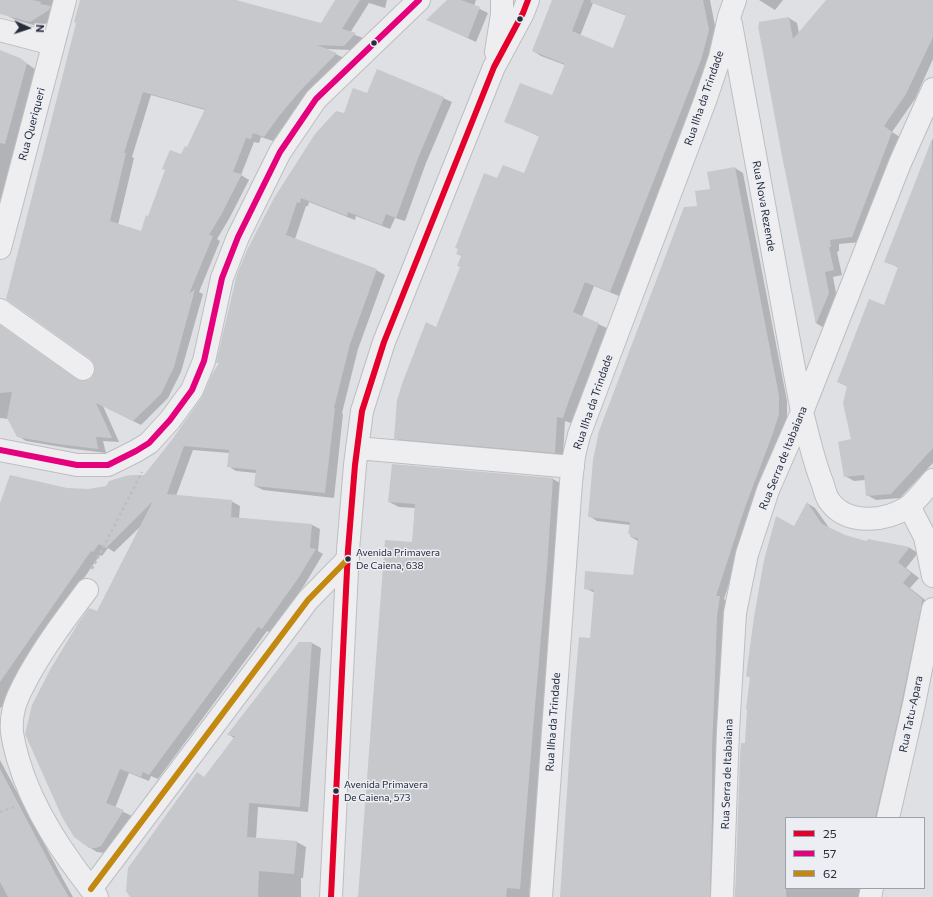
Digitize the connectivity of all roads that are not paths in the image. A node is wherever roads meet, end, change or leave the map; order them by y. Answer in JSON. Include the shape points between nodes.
{"nodes":[{"id":1,"x":65,"y":0,"type":"edge"},
{"id":2,"x":419,"y":0,"type":"edge"},
{"id":3,"x":502,"y":0,"type":"edge"},
{"id":4,"x":528,"y":0,"type":"edge"},
{"id":5,"x":730,"y":6,"type":"edge"},
{"id":6,"x":0,"y":30,"type":"edge"},
{"id":7,"x":53,"y":44,"type":"junction"},
{"id":8,"x":494,"y":67,"type":"junction"},
{"id":9,"x":933,"y":89,"type":"edge"},
{"id":10,"x":0,"y":248,"type":"edge"},
{"id":11,"x":0,"y":310,"type":"edge"},
{"id":12,"x":83,"y":369,"type":"dead end"},
{"id":13,"x":802,"y":412,"type":"junction"},
{"id":14,"x":357,"y":448,"type":"junction"},
{"id":15,"x":0,"y":450,"type":"edge"},
{"id":16,"x":572,"y":467,"type":"junction"},
{"id":17,"x":933,"y":480,"type":"edge"},
{"id":18,"x":909,"y":506,"type":"junction"},
{"id":19,"x":348,"y":559,"type":"junction"},
{"id":20,"x":933,"y":576,"type":"edge"},
{"id":21,"x":87,"y":590,"type":"road end"},
{"id":22,"x":933,"y":610,"type":"edge"},
{"id":23,"x":888,"y":817,"type":"edge"},
{"id":24,"x":94,"y":893,"type":"edge"},
{"id":25,"x":331,"y":897,"type":"edge"},
{"id":26,"x":540,"y":897,"type":"edge"},
{"id":27,"x":722,"y":897,"type":"edge"}],
"edges":[{"from":1,"to":7,"type":"street","name":"Rua Queriqueri"},
{"from":2,"to":15,"type":"street","via":[[316,99],[280,152],[238,237],[225,271],[204,361],[192,390],[170,420],[149,442],[108,465],[77,465]]},
{"from":3,"to":8,"type":"street"},
{"from":4,"to":8,"type":"street"},
{"from":5,"to":13,"type":"street","name":"Rua Nova Rezende"},
{"from":5,"to":16,"type":"street","name":"Rua Ilha da Trindade","via":[[720,58],[579,435]]},
{"from":6,"to":7,"type":"street"},
{"from":7,"to":10,"type":"street","name":"Rua Queriqueri"},
{"from":8,"to":14,"type":"street","via":[[384,342],[362,411]]},
{"from":9,"to":13,"type":"street","name":"Rua Serra de Itabaiana","via":[[900,163]]},
{"from":11,"to":12,"type":"street"},
{"from":13,"to":18,"type":"street","name":"Rua Nova Rezende","via":[[816,469],[828,499],[842,513],[872,520],[892,515]]},
{"from":13,"to":27,"type":"street","name":"Rua Serra de Itabaiana","via":[[768,490],[748,554],[735,613]]},
{"from":14,"to":16,"type":"street"},
{"from":14,"to":19,"type":"street"},
{"from":16,"to":26,"type":"street","name":"Rua Ilha da Trindade"},
{"from":17,"to":18,"type":"street","name":"Rua Nova Rezende"},
{"from":18,"to":20,"type":"street","via":[[925,537]]},
{"from":19,"to":24,"type":"street","via":[[308,600]]},
{"from":19,"to":25,"type":"street"},
{"from":21,"to":24,"type":"street","via":[[46,645],[21,688],[11,724],[14,745],[33,800],[54,838]]},
{"from":22,"to":23,"type":"street","name":"Rua Tatu-Apara"}]}
